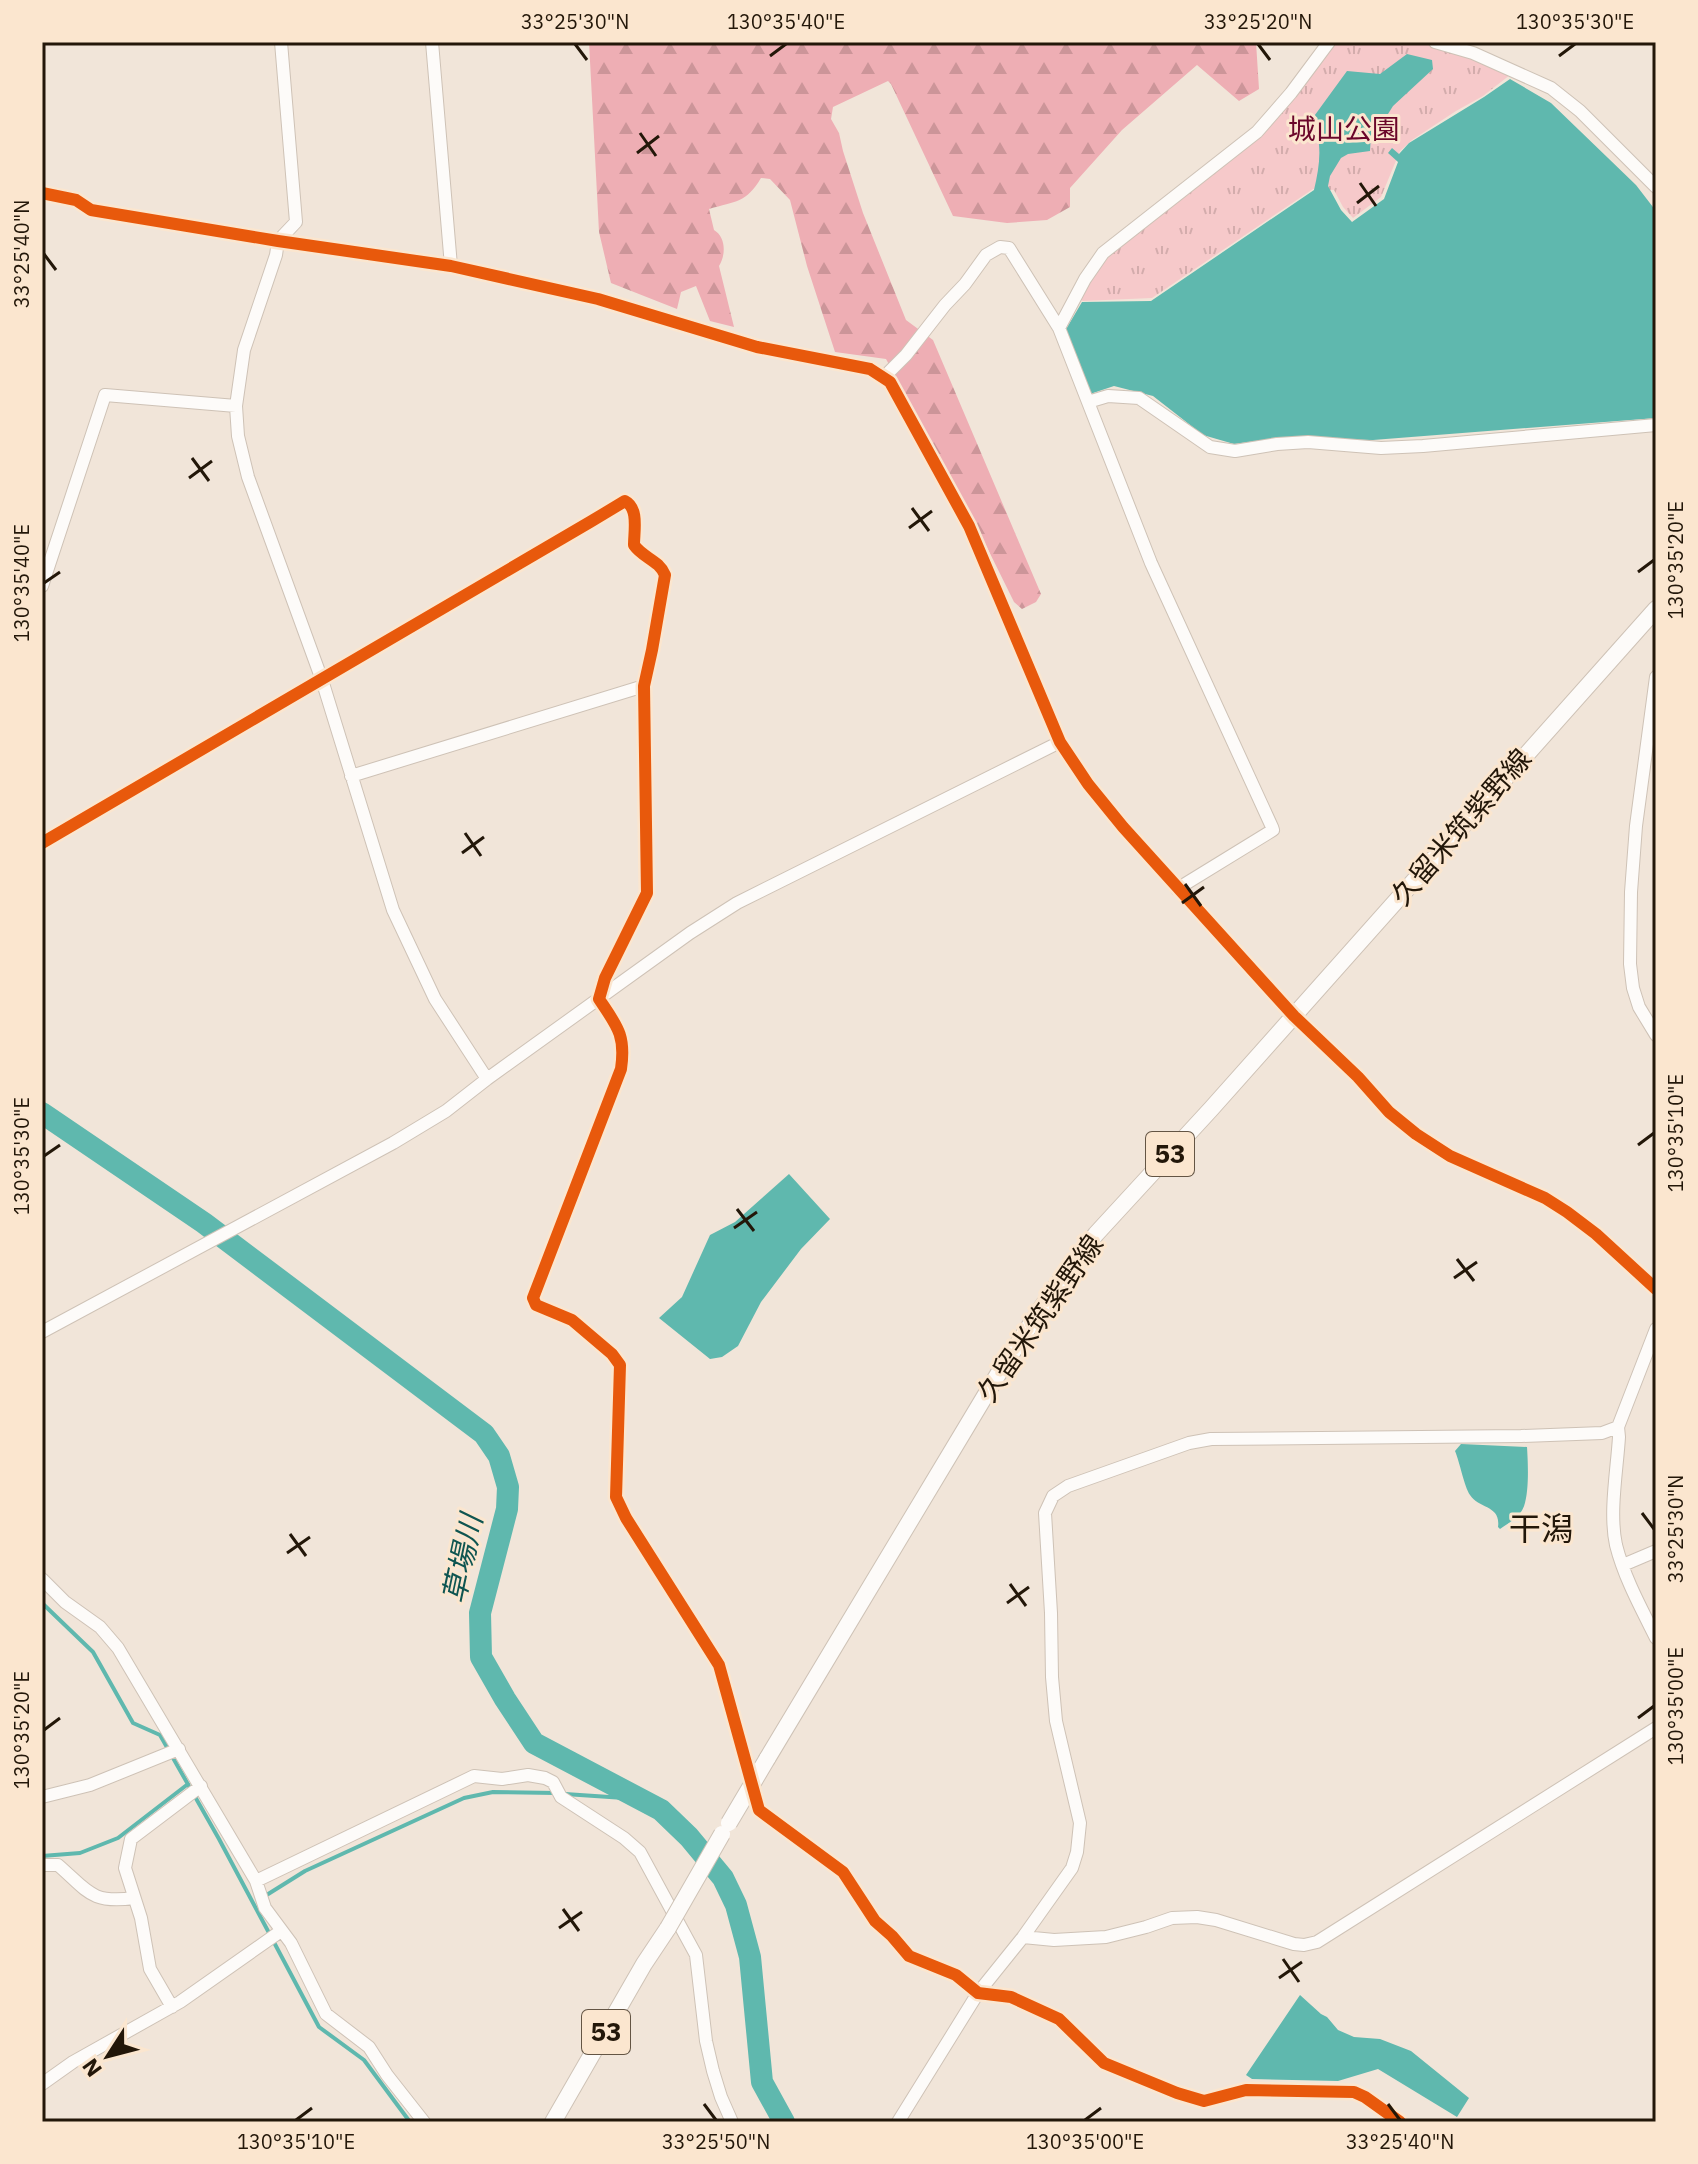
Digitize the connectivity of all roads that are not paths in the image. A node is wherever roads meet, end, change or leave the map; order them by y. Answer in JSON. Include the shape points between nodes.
{"nodes":[{"id":1,"x":281,"y":42,"type":"edge"},
{"id":2,"x":432,"y":42,"type":"edge"},
{"id":3,"x":1329,"y":42,"type":"edge"},
{"id":4,"x":1435,"y":42,"type":"edge"},
{"id":5,"x":1656,"y":187,"type":"edge"},
{"id":6,"x":42,"y":193,"type":"edge"},
{"id":7,"x":278,"y":241,"type":"junction"},
{"id":8,"x":451,"y":266,"type":"junction"},
{"id":9,"x":1059,"y":328,"type":"junction"},
{"id":10,"x":884,"y":377,"type":"junction"},
{"id":11,"x":1088,"y":402,"type":"junction"},
{"id":12,"x":236,"y":406,"type":"junction"},
{"id":13,"x":1656,"y":425,"type":"edge"},
{"id":14,"x":42,"y":586,"type":"edge"},
{"id":15,"x":1656,"y":609,"type":"edge"},
{"id":16,"x":1656,"y":677,"type":"edge"},
{"id":17,"x":322,"y":680,"type":"junction"},
{"id":18,"x":644,"y":686,"type":"junction"},
{"id":19,"x":1060,"y":742,"type":"junction"},
{"id":20,"x":351,"y":776,"type":"junction"},
{"id":21,"x":42,"y":843,"type":"edge"},
{"id":22,"x":1177,"y":889,"type":"junction"},
{"id":23,"x":599,"y":999,"type":"junction"},
{"id":24,"x":1294,"y":1016,"type":"junction"},
{"id":25,"x":1656,"y":1035,"type":"edge"},
{"id":26,"x":487,"y":1079,"type":"junction"},
{"id":27,"x":1656,"y":1289,"type":"edge"},
{"id":28,"x":1656,"y":1329,"type":"edge"},
{"id":29,"x":42,"y":1332,"type":"edge"},
{"id":30,"x":1618,"y":1427,"type":"junction"},
{"id":31,"x":1656,"y":1551,"type":"edge"},
{"id":32,"x":1623,"y":1565,"type":"junction"},
{"id":33,"x":42,"y":1579,"type":"edge"},
{"id":34,"x":1656,"y":1638,"type":"edge"},
{"id":35,"x":1656,"y":1728,"type":"edge"},
{"id":36,"x":179,"y":1749,"type":"junction"},
{"id":37,"x":201,"y":1786,"type":"junction"},
{"id":38,"x":42,"y":1797,"type":"edge"},
{"id":39,"x":42,"y":1865,"type":"edge"},
{"id":40,"x":256,"y":1881,"type":"junction"},
{"id":41,"x":134,"y":1898,"type":"junction"},
{"id":42,"x":281,"y":1931,"type":"junction"},
{"id":43,"x":1023,"y":1937,"type":"junction"},
{"id":44,"x":978,"y":1993,"type":"junction"},
{"id":45,"x":172,"y":2007,"type":"junction"},
{"id":46,"x":42,"y":2084,"type":"edge"},
{"id":47,"x":424,"y":2122,"type":"edge"},
{"id":48,"x":553,"y":2122,"type":"edge"},
{"id":49,"x":732,"y":2122,"type":"edge"},
{"id":50,"x":898,"y":2122,"type":"edge"},
{"id":51,"x":1400,"y":2122,"type":"edge"}],
"edges":[{"from":1,"to":7,"type":"street","via":[[296,222]]},
{"from":2,"to":8,"type":"street"},
{"from":3,"to":9,"type":"street","via":[[1257,132],[1103,253]]},
{"from":4,"to":5,"type":"street","via":[[1551,88]]},
{"from":6,"to":7,"type":"street","via":[[76,200],[91,210]]},
{"from":7,"to":8,"type":"street"},
{"from":7,"to":12,"type":"street","via":[[244,350]]},
{"from":8,"to":10,"type":"street","via":[[598,299],[757,347],[870,369]]},
{"from":9,"to":10,"type":"street","via":[[1009,248],[1000,247],[986,255]]},
{"from":9,"to":11,"type":"street"},
{"from":10,"to":19,"type":"street","via":[[969,526]]},
{"from":11,"to":13,"type":"street","via":[[1108,396],[1139,398],[1210,447],[1235,451],[1308,442],[1423,446]]},
{"from":11,"to":22,"type":"street","via":[[1151,563],[1273,830]]},
{"from":12,"to":14,"type":"street","via":[[105,395]]},
{"from":12,"to":17,"type":"street","via":[[248,477]]},
{"from":15,"to":24,"type":"main road","name":"久留米筑紫野線","number":"53"},
{"from":16,"to":25,"type":"street","via":[[1636,826],[1630,964],[1639,1007]]},
{"from":17,"to":18,"type":"street","via":[[625,501],[634,509],[634,545],[659,563],[665,575]]},
{"from":17,"to":20,"type":"street"},
{"from":17,"to":21,"type":"street"},
{"from":18,"to":20,"type":"street"},
{"from":18,"to":23,"type":"street","via":[[647,893]]},
{"from":19,"to":22,"type":"street","via":[[1107,809]]},
{"from":19,"to":23,"type":"street","via":[[737,903]]},
{"from":20,"to":26,"type":"street","via":[[393,910],[435,999]]},
{"from":22,"to":24,"type":"street"},
{"from":23,"to":26,"type":"street"},
{"from":23,"to":44,"type":"street","via":[[619,1032],[624,1049],[621,1069],[533,1298],[536,1305],[572,1320],[620,1365],[616,1497],[719,1665],[759,1810],[843,1872],[875,1921],[909,1956],[956,1975]]},
{"from":24,"to":27,"type":"street","via":[[1416,1134],[1450,1156],[1545,1198],[1596,1234]]},
{"from":24,"to":48,"type":"main road","name":"久留米筑紫野線","number":"53","bridge":true,"via":[[1096,1234],[1054,1289],[1000,1371]]},
{"from":26,"to":29,"type":"street","via":[[393,1143]]},
{"from":28,"to":30,"type":"street"},
{"from":30,"to":32,"type":"street","via":[[1614,1510]]},
{"from":30,"to":43,"type":"street","via":[[1602,1433],[1521,1436],[1211,1439],[1068,1486],[1053,1496],[1045,1513],[1052,1677],[1056,1721],[1080,1823],[1072,1868]]},
{"from":31,"to":32,"type":"street"},
{"from":32,"to":34,"type":"street"},
{"from":33,"to":36,"type":"street","via":[[118,1648]]},
{"from":35,"to":43,"type":"street","via":[[1317,1942],[1294,1944],[1197,1917],[1172,1918],[1106,1937]]},
{"from":36,"to":37,"type":"street"},
{"from":36,"to":38,"type":"street","via":[[90,1785]]},
{"from":37,"to":40,"type":"street"},
{"from":37,"to":41,"type":"street","via":[[131,1839],[125,1868]]},
{"from":39,"to":41,"type":"street","via":[[58,1865],[96,1899]]},
{"from":40,"to":42,"type":"street","via":[[265,1908]]},
{"from":40,"to":49,"type":"street","via":[[474,1776],[528,1775],[553,1782],[561,1797],[640,1852],[681,1926],[696,1955],[706,2041]]},
{"from":41,"to":45,"type":"street","via":[[150,1969]]},
{"from":42,"to":45,"type":"street"},
{"from":42,"to":47,"type":"street","via":[[326,2014],[369,2047]]},
{"from":43,"to":44,"type":"street"},
{"from":44,"to":50,"type":"street"},
{"from":44,"to":51,"type":"street","via":[[1011,1997],[1059,2019],[1104,2063],[1177,2093],[1204,2101],[1246,2090],[1354,2092]]},
{"from":45,"to":46,"type":"street"}]}
